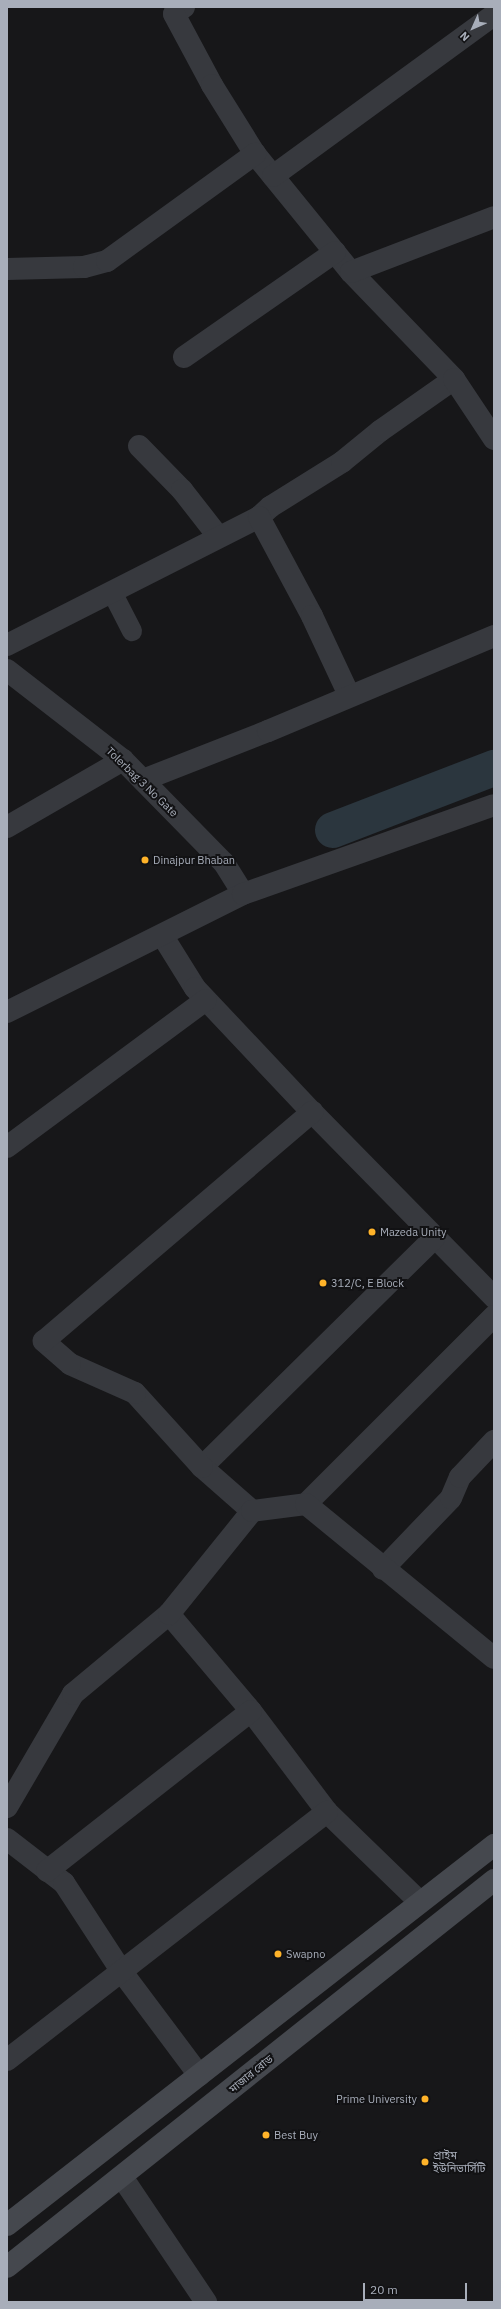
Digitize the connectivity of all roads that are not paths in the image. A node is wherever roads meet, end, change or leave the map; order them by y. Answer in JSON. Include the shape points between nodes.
{"nodes":[{"id":1,"x":184,"y":7,"type":"edge"},
{"id":2,"x":494,"y":15,"type":"edge"},
{"id":3,"x":255,"y":154,"type":"junction"},
{"id":4,"x":273,"y":176,"type":"junction"},
{"id":5,"x":494,"y":217,"type":"edge"},
{"id":6,"x":335,"y":252,"type":"junction"},
{"id":7,"x":7,"y":269,"type":"edge"},
{"id":8,"x":351,"y":272,"type":"junction"},
{"id":9,"x":184,"y":357,"type":"dead end"},
{"id":10,"x":454,"y":379,"type":"junction"},
{"id":11,"x":494,"y":439,"type":"edge"},
{"id":12,"x":139,"y":446,"type":"dead end"},
{"id":13,"x":259,"y":517,"type":"junction"},
{"id":14,"x":218,"y":536,"type":"junction"},
{"id":15,"x":112,"y":592,"type":"junction"},
{"id":16,"x":132,"y":631,"type":"dead end"},
{"id":17,"x":494,"y":636,"type":"edge"},
{"id":18,"x":7,"y":646,"type":"edge"},
{"id":19,"x":7,"y":670,"type":"edge"},
{"id":20,"x":349,"y":696,"type":"junction"},
{"id":21,"x":123,"y":760,"type":"junction"},
{"id":22,"x":143,"y":780,"type":"junction"},
{"id":23,"x":494,"y":806,"type":"edge"},
{"id":24,"x":7,"y":827,"type":"edge"},
{"id":25,"x":243,"y":894,"type":"junction"},
{"id":26,"x":162,"y":935,"type":"junction"},
{"id":27,"x":206,"y":1000,"type":"junction"},
{"id":28,"x":7,"y":1012,"type":"edge"},
{"id":29,"x":312,"y":1112,"type":"junction"},
{"id":30,"x":7,"y":1147,"type":"edge"},
{"id":31,"x":434,"y":1238,"type":"junction"},
{"id":32,"x":494,"y":1297,"type":"edge"},
{"id":33,"x":494,"y":1316,"type":"edge"},
{"id":34,"x":494,"y":1441,"type":"edge"},
{"id":35,"x":202,"y":1467,"type":"junction"},
{"id":36,"x":306,"y":1504,"type":"junction"},
{"id":37,"x":252,"y":1511,"type":"junction"},
{"id":38,"x":383,"y":1569,"type":"junction"},
{"id":39,"x":169,"y":1614,"type":"junction"},
{"id":40,"x":494,"y":1658,"type":"edge"},
{"id":41,"x":251,"y":1711,"type":"junction"},
{"id":42,"x":7,"y":1807,"type":"edge"},
{"id":43,"x":327,"y":1812,"type":"junction"},
{"id":44,"x":7,"y":1839,"type":"edge"},
{"id":45,"x":494,"y":1845,"type":"edge"},
{"id":46,"x":47,"y":1871,"type":"junction"},
{"id":47,"x":494,"y":1880,"type":"edge"},
{"id":48,"x":420,"y":1902,"type":"junction"},
{"id":49,"x":122,"y":1972,"type":"junction"},
{"id":50,"x":7,"y":2060,"type":"edge"},
{"id":51,"x":199,"y":2075,"type":"junction"},
{"id":52,"x":122,"y":2177,"type":"junction"},
{"id":53,"x":7,"y":2225,"type":"edge"},
{"id":54,"x":7,"y":2267,"type":"edge"},
{"id":55,"x":206,"y":2302,"type":"edge"}],
"edges":[{"from":1,"to":3,"type":"street","via":[[174,14],[212,85]]},
{"from":2,"to":4,"type":"street"},
{"from":3,"to":4,"type":"street"},
{"from":3,"to":7,"type":"street","via":[[107,261],[84,267]]},
{"from":4,"to":6,"type":"street"},
{"from":5,"to":8,"type":"street"},
{"from":6,"to":8,"type":"street"},
{"from":6,"to":9,"type":"street"},
{"from":8,"to":10,"type":"street"},
{"from":10,"to":11,"type":"street"},
{"from":10,"to":13,"type":"street","via":[[380,431],[342,462]]},
{"from":12,"to":14,"type":"street","via":[[182,490]]},
{"from":13,"to":14,"type":"street"},
{"from":13,"to":20,"type":"street","via":[[312,616]]},
{"from":14,"to":15,"type":"street"},
{"from":15,"to":16,"type":"lane"},
{"from":15,"to":18,"type":"street"},
{"from":17,"to":20,"type":"street"},
{"from":19,"to":21,"type":"street","name":"Tolerbag 3 No Gate"},
{"from":20,"to":22,"type":"street","via":[[210,755]]},
{"from":21,"to":22,"type":"street","name":"Tolerbag 3 No Gate"},
{"from":21,"to":24,"type":"street"},
{"from":22,"to":25,"type":"street","name":"Tolerbag 3 No Gate","via":[[224,863]]},
{"from":23,"to":25,"type":"street"},
{"from":25,"to":26,"type":"street"},
{"from":26,"to":27,"type":"street","via":[[195,988]]},
{"from":26,"to":28,"type":"street"},
{"from":27,"to":29,"type":"street"},
{"from":27,"to":30,"type":"street"},
{"from":29,"to":31,"type":"street"},
{"from":29,"to":35,"type":"street","via":[[44,1341],[70,1364],[135,1393]]},
{"from":31,"to":32,"type":"street"},
{"from":31,"to":35,"type":"street"},
{"from":33,"to":36,"type":"street"},
{"from":34,"to":38,"type":"street","via":[[460,1477],[451,1498]]},
{"from":35,"to":37,"type":"street"},
{"from":36,"to":37,"type":"street"},
{"from":36,"to":38,"type":"street"},
{"from":37,"to":39,"type":"street"},
{"from":38,"to":40,"type":"street"},
{"from":39,"to":41,"type":"street"},
{"from":39,"to":42,"type":"street","via":[[73,1694]]},
{"from":41,"to":43,"type":"street"},
{"from":41,"to":46,"type":"street"},
{"from":43,"to":48,"type":"street"},
{"from":43,"to":49,"type":"street"},
{"from":44,"to":46,"type":"street"},
{"from":45,"to":48,"type":"main road"},
{"from":46,"to":49,"type":"street","via":[[64,1883]]},
{"from":47,"to":52,"type":"main road","name":"মাজার রোড"},
{"from":48,"to":51,"type":"main road"},
{"from":49,"to":50,"type":"street"},
{"from":49,"to":51,"type":"street"},
{"from":51,"to":53,"type":"main road"},
{"from":52,"to":54,"type":"main road","name":"মাজার রোড"},
{"from":52,"to":55,"type":"street"}]}
